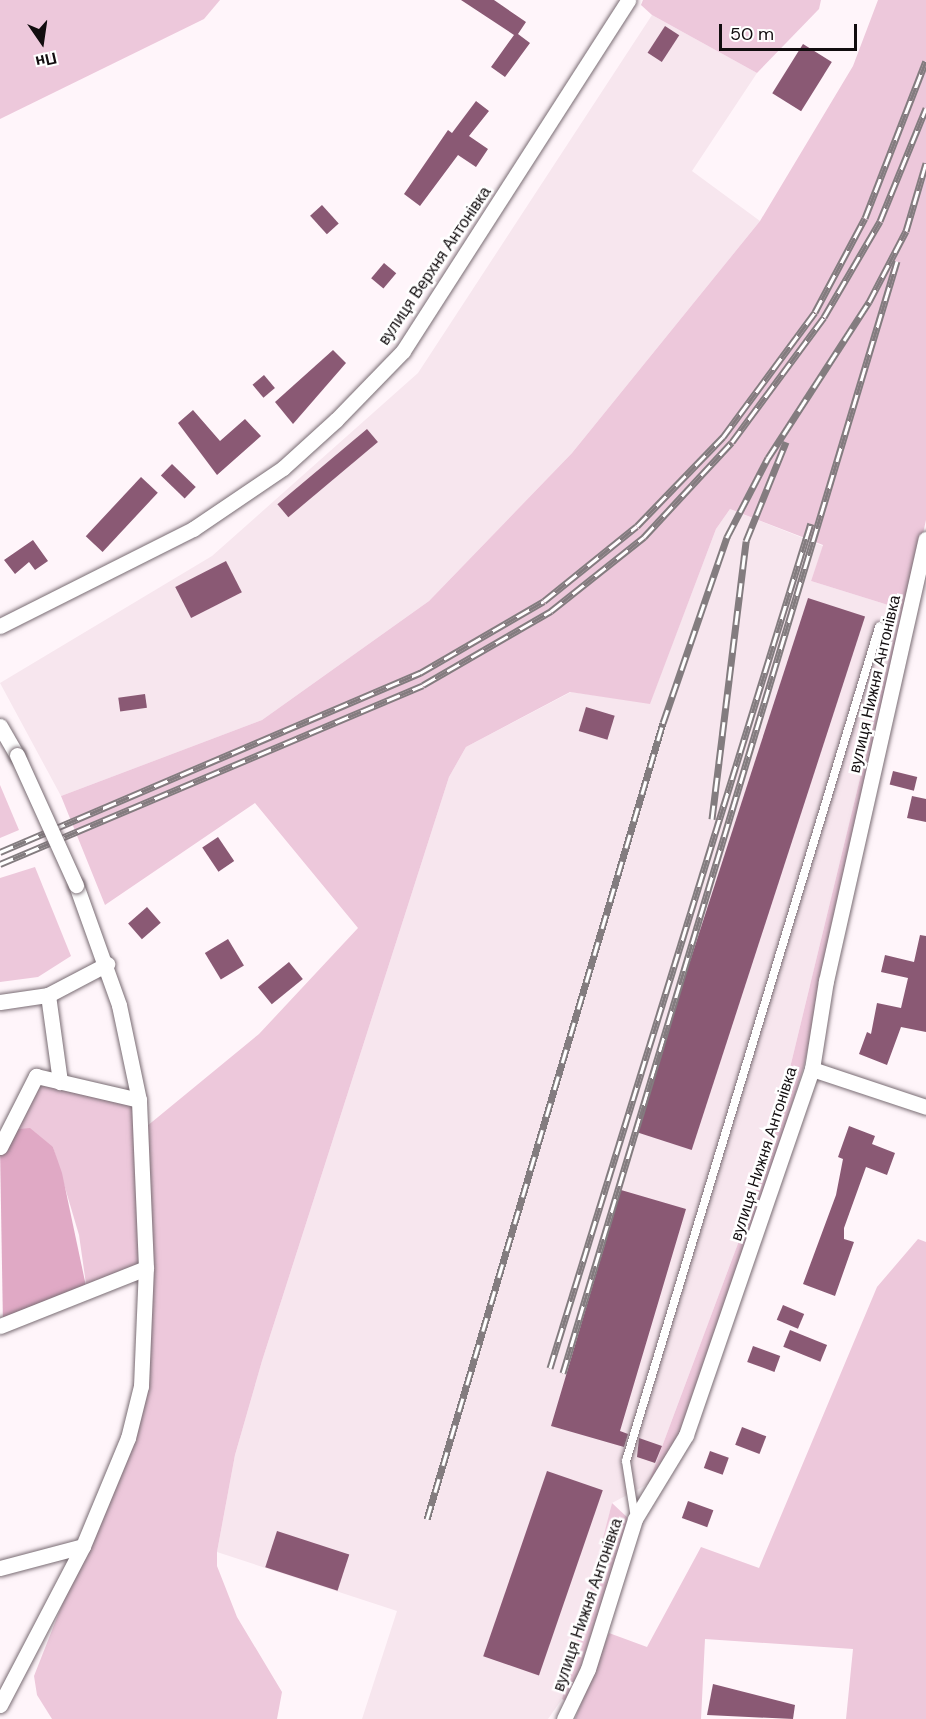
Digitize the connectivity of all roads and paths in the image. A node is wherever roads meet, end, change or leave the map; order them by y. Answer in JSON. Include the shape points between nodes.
{"nodes":[{"id":1,"x":628,"y":0,"type":"edge"},
{"id":2,"x":926,"y":539,"type":"edge"},
{"id":3,"x":0,"y":626,"type":"edge"},
{"id":4,"x":879,"y":627,"type":"dead end"},
{"id":5,"x":0,"y":726,"type":"edge"},
{"id":6,"x":107,"y":964,"type":"junction"},
{"id":7,"x":48,"y":995,"type":"junction"},
{"id":8,"x":0,"y":1002,"type":"edge"},
{"id":9,"x":812,"y":1069,"type":"junction"},
{"id":10,"x":60,"y":1082,"type":"junction"},
{"id":11,"x":139,"y":1100,"type":"junction"},
{"id":12,"x":926,"y":1107,"type":"edge"},
{"id":13,"x":0,"y":1147,"type":"edge"},
{"id":14,"x":146,"y":1268,"type":"junction"},
{"id":15,"x":1,"y":1321,"type":"edge"},
{"id":16,"x":635,"y":1519,"type":"junction"},
{"id":17,"x":83,"y":1546,"type":"junction"},
{"id":18,"x":0,"y":1568,"type":"edge"},
{"id":19,"x":0,"y":1705,"type":"edge"},
{"id":20,"x":564,"y":1719,"type":"edge"}],
"edges":[{"from":1,"to":3,"type":"street","name":"вулиця Верхня Антонівка","via":[[403,351],[336,420],[283,468],[194,528]]},
{"from":2,"to":9,"type":"street","name":"вулиця Нижня Антонівка","via":[[826,981]]},
{"from":4,"to":16,"type":"lane","via":[[626,1461]]},
{"from":5,"to":6,"type":"street","bridge":true,"via":[[76,885]]},
{"from":6,"to":7,"type":"street"},
{"from":6,"to":11,"type":"street"},
{"from":7,"to":8,"type":"street"},
{"from":7,"to":10,"type":"street"},
{"from":9,"to":12,"type":"street"},
{"from":9,"to":16,"type":"street","name":"вулиця Нижня Антонівка","via":[[686,1435]]},
{"from":10,"to":11,"type":"street"},
{"from":10,"to":13,"type":"street","via":[[36,1076]]},
{"from":11,"to":14,"type":"street"},
{"from":14,"to":15,"type":"street"},
{"from":14,"to":17,"type":"street","via":[[141,1386],[128,1438]]},
{"from":16,"to":20,"type":"street","name":"вулиця Нижня Антонівка","via":[[588,1669]]},
{"from":17,"to":18,"type":"street"},
{"from":17,"to":19,"type":"street"}]}
